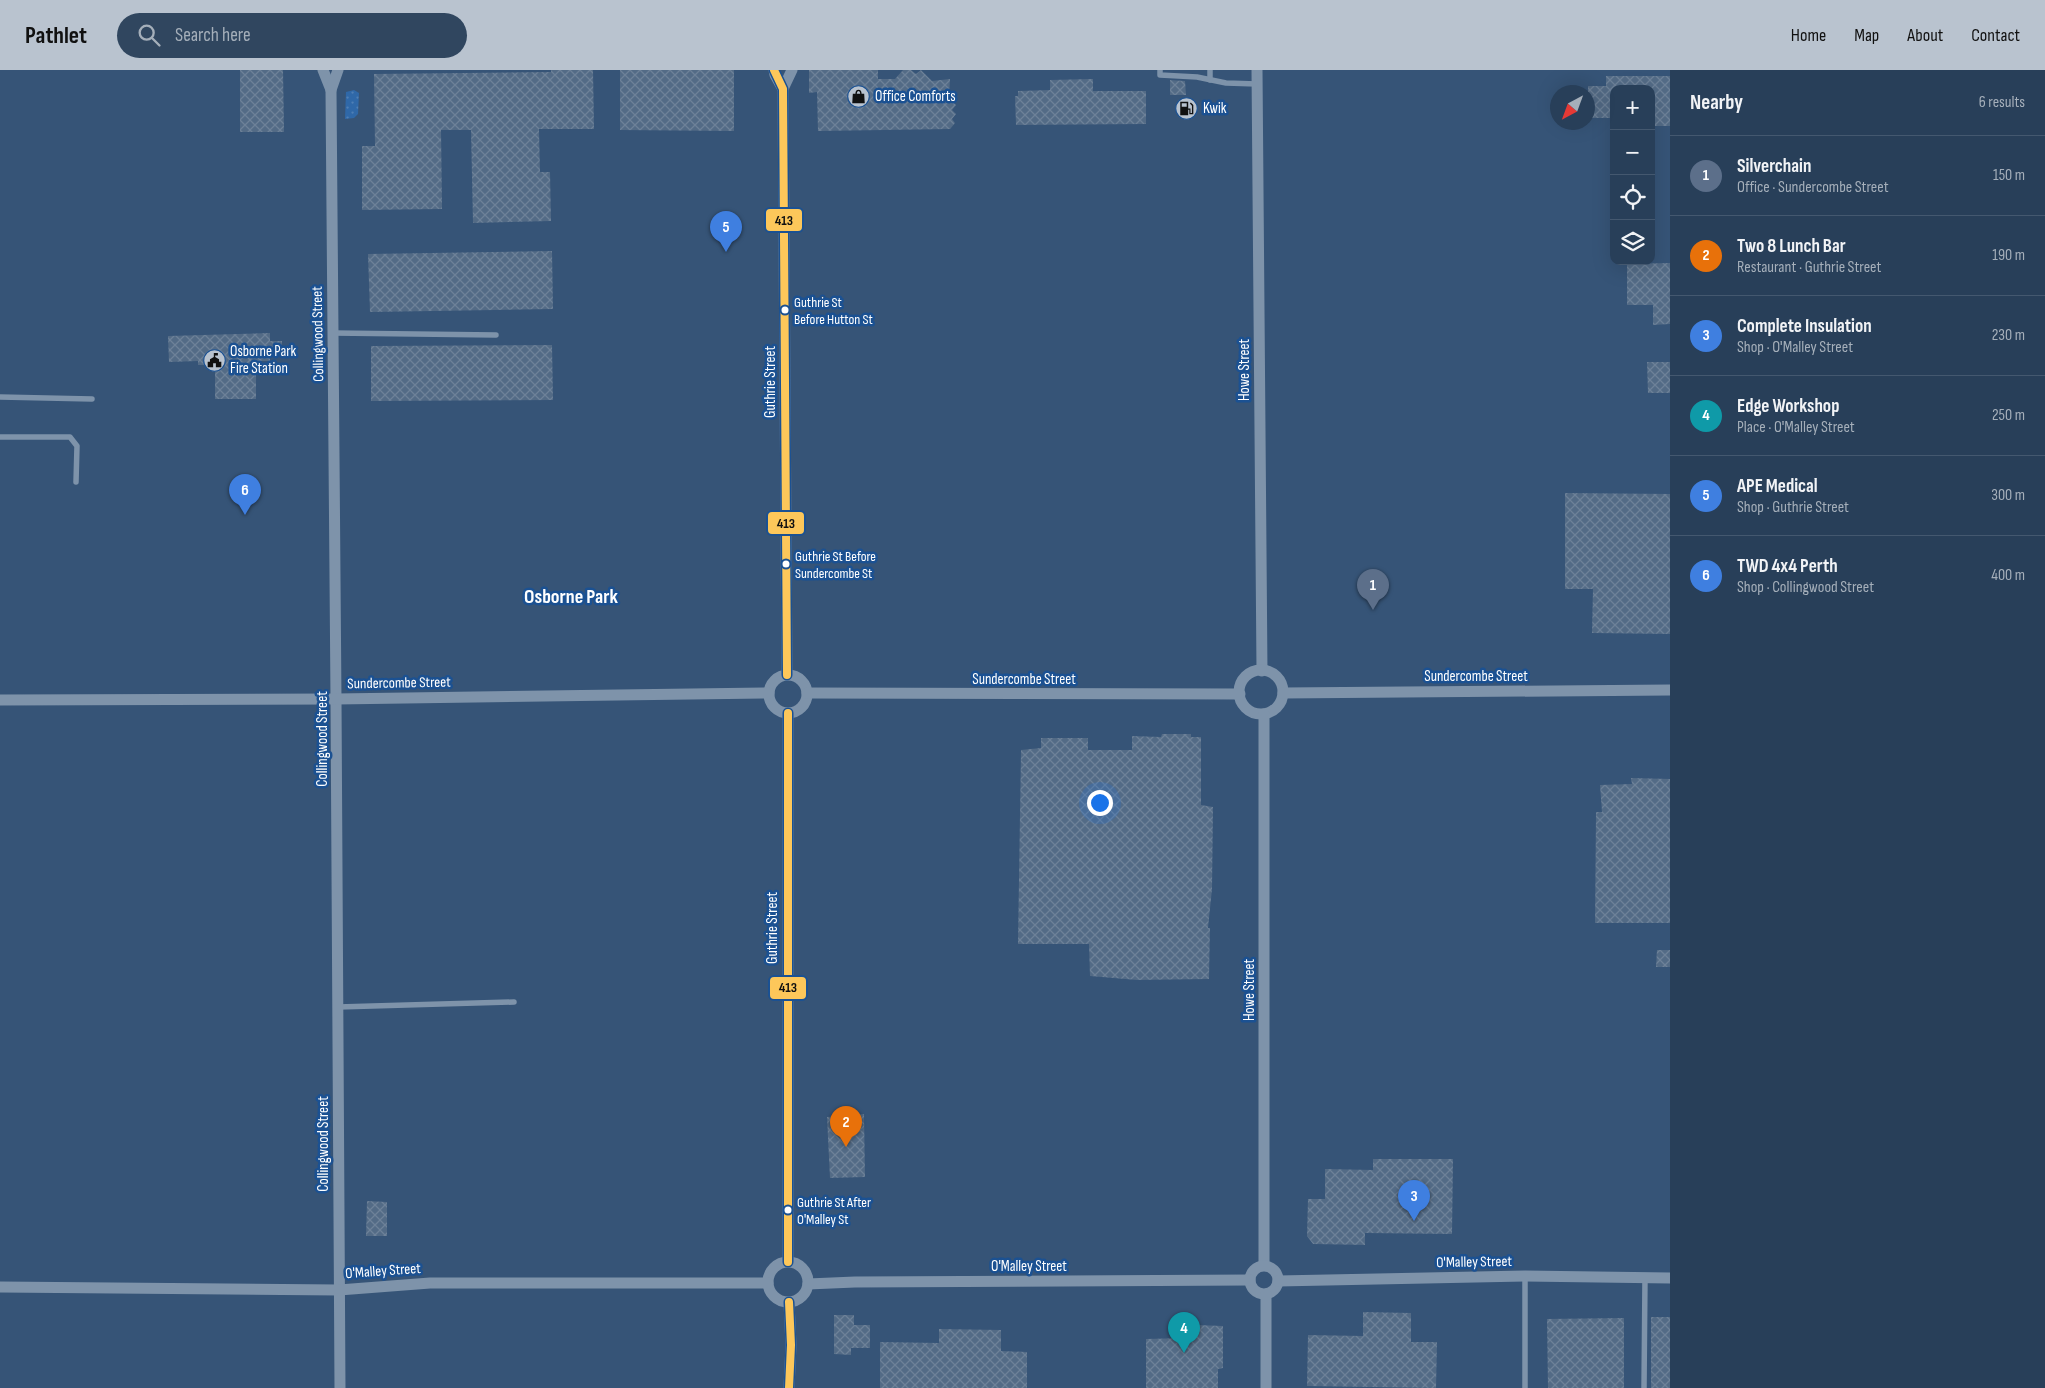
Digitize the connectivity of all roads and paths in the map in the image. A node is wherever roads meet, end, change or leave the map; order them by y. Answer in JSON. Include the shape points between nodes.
{"nodes":[{"id":1,"x":323,"y":70,"type":"edge"},
{"id":2,"x":338,"y":70,"type":"edge"},
{"id":3,"x":774,"y":70,"type":"edge"},
{"id":4,"x":792,"y":70,"type":"edge"},
{"id":5,"x":1160,"y":70,"type":"edge"},
{"id":6,"x":1210,"y":70,"type":"edge"},
{"id":7,"x":1257,"y":70,"type":"edge"},
{"id":8,"x":1210,"y":80,"type":"junction"},
{"id":9,"x":1257,"y":84,"type":"junction"},
{"id":10,"x":783,"y":89,"type":"junction"},
{"id":11,"x":331,"y":90,"type":"junction"},
{"id":12,"x":333,"y":333,"type":"junction"},
{"id":13,"x":496,"y":335,"type":"dead end"},
{"id":14,"x":0,"y":397,"type":"edge"},
{"id":15,"x":92,"y":399,"type":"dead end"},
{"id":16,"x":0,"y":437,"type":"edge"},
{"id":17,"x":76,"y":482,"type":"dead end"},
{"id":18,"x":1262,"y":671,"type":"junction"},
{"id":19,"x":787,"y":675,"type":"junction"},
{"id":20,"x":1670,"y":690,"type":"edge"},
{"id":21,"x":769,"y":693,"type":"junction"},
{"id":22,"x":808,"y":693,"type":"junction"},
{"id":23,"x":1283,"y":693,"type":"junction"},
{"id":24,"x":1240,"y":694,"type":"junction"},
{"id":25,"x":336,"y":699,"type":"junction"},
{"id":26,"x":0,"y":700,"type":"edge"},
{"id":27,"x":788,"y":713,"type":"junction"},
{"id":28,"x":1264,"y":714,"type":"junction"},
{"id":29,"x":514,"y":1002,"type":"dead end"},
{"id":30,"x":338,"y":1007,"type":"junction"},
{"id":31,"x":788,"y":1262,"type":"junction"},
{"id":32,"x":1264,"y":1265,"type":"junction"},
{"id":33,"x":1525,"y":1276,"type":"junction"},
{"id":34,"x":1645,"y":1278,"type":"junction"},
{"id":35,"x":1670,"y":1278,"type":"edge"},
{"id":36,"x":1250,"y":1280,"type":"junction"},
{"id":37,"x":1278,"y":1281,"type":"junction"},
{"id":38,"x":768,"y":1284,"type":"junction"},
{"id":39,"x":808,"y":1284,"type":"junction"},
{"id":40,"x":0,"y":1287,"type":"edge"},
{"id":41,"x":339,"y":1290,"type":"junction"},
{"id":42,"x":1266,"y":1294,"type":"junction"},
{"id":43,"x":788,"y":1302,"type":"junction"},
{"id":44,"x":340,"y":1388,"type":"edge"},
{"id":45,"x":788,"y":1388,"type":"edge"},
{"id":46,"x":1266,"y":1388,"type":"edge"},
{"id":47,"x":1525,"y":1388,"type":"edge"},
{"id":48,"x":1644,"y":1388,"type":"edge"}],
"edges":[{"from":1,"to":11,"type":"street","name":"Collingwood Street"},
{"from":2,"to":11,"type":"street","name":"Collingwood Street"},
{"from":3,"to":10,"type":"street","name":"Guthrie Street"},
{"from":4,"to":10,"type":"street","name":"Guthrie Street"},
{"from":5,"to":8,"type":"lane","via":[[1160,75],[1196,76]]},
{"from":6,"to":8,"type":"lane"},
{"from":7,"to":9,"type":"street","name":"Howe Street"},
{"from":8,"to":9,"type":"lane"},
{"from":9,"to":18,"type":"street","name":"Howe Street"},
{"from":10,"to":19,"type":"street","name":"Guthrie Street"},
{"from":11,"to":12,"type":"street","name":"Collingwood Street"},
{"from":12,"to":13,"type":"lane"},
{"from":12,"to":25,"type":"street","name":"Collingwood Street"},
{"from":14,"to":15,"type":"lane"},
{"from":16,"to":17,"type":"lane","via":[[70,437],[77,446]]},
{"from":18,"to":23,"type":"street","via":[[1274,675]]},
{"from":18,"to":24,"type":"street","via":[[1246,677]]},
{"from":19,"to":21,"type":"street","via":[[774,681]]},
{"from":19,"to":22,"type":"street","via":[[803,682]]},
{"from":20,"to":23,"type":"street","name":"Sundercombe Street"},
{"from":21,"to":25,"type":"street","name":"Sundercombe Street"},
{"from":21,"to":27,"type":"street","via":[[772,705]]},
{"from":22,"to":24,"type":"street","name":"Sundercombe Street"},
{"from":22,"to":27,"type":"street","via":[[802,707]]},
{"from":23,"to":28,"type":"street","via":[[1275,709]]},
{"from":24,"to":28,"type":"street","via":[[1245,707]]},
{"from":25,"to":26,"type":"street","name":"Sundercombe Street"},
{"from":25,"to":30,"type":"street","name":"Collingwood Street"},
{"from":27,"to":31,"type":"street","name":"Guthrie Street"},
{"from":28,"to":32,"type":"street","name":"Howe Street"},
{"from":29,"to":30,"type":"lane"},
{"from":30,"to":41,"type":"street","name":"Collingwood Street"},
{"from":31,"to":38,"type":"street","via":[[776,1266]]},
{"from":31,"to":39,"type":"street","via":[[805,1271]]},
{"from":32,"to":36,"type":"street","via":[[1252,1271]]},
{"from":32,"to":37,"type":"street","via":[[1276,1272]]},
{"from":33,"to":34,"type":"street","name":"O'Malley Street"},
{"from":33,"to":37,"type":"street","name":"O'Malley Street"},
{"from":33,"to":47,"type":"lane"},
{"from":34,"to":35,"type":"street","name":"O'Malley Street"},
{"from":34,"to":48,"type":"lane"},
{"from":36,"to":39,"type":"street","name":"O'Malley Street"},
{"from":36,"to":42,"type":"street","via":[[1257,1292]]},
{"from":37,"to":42,"type":"street","via":[[1274,1290]]},
{"from":38,"to":41,"type":"street","name":"O'Malley Street","via":[[430,1283]]},
{"from":38,"to":43,"type":"street","via":[[772,1295]]},
{"from":39,"to":43,"type":"street","via":[[800,1299]]},
{"from":40,"to":41,"type":"street","name":"O'Malley Street"},
{"from":41,"to":44,"type":"street","name":"Collingwood Street"},
{"from":42,"to":46,"type":"street"},
{"from":43,"to":45,"type":"street","via":[[791,1345]]}]}
